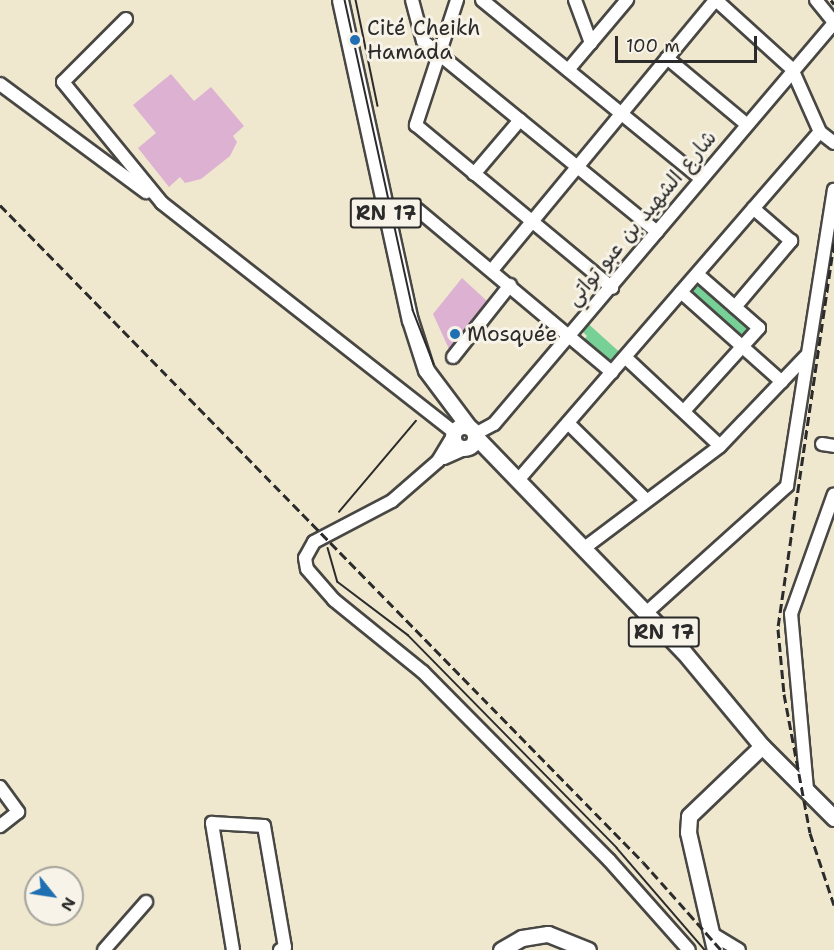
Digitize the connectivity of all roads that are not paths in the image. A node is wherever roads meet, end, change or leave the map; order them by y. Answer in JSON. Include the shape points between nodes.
{"nodes":[{"id":1,"x":340,"y":0,"type":"edge"},
{"id":2,"x":412,"y":0,"type":"edge"},
{"id":3,"x":457,"y":0,"type":"edge"},
{"id":4,"x":482,"y":0,"type":"edge"},
{"id":5,"x":575,"y":0,"type":"edge"},
{"id":6,"x":627,"y":0,"type":"edge"},
{"id":7,"x":715,"y":0,"type":"edge"},
{"id":8,"x":816,"y":0,"type":"edge"},
{"id":9,"x":126,"y":19,"type":"dead end"},
{"id":10,"x":834,"y":23,"type":"edge"},
{"id":11,"x":591,"y":43,"type":"junction"},
{"id":12,"x":436,"y":51,"type":"junction"},
{"id":13,"x":667,"y":58,"type":"junction"},
{"id":14,"x":792,"y":69,"type":"junction"},
{"id":15,"x":568,"y":70,"type":"junction"},
{"id":16,"x":0,"y":84,"type":"edge"},
{"id":17,"x":621,"y":113,"type":"junction"},
{"id":18,"x":520,"y":120,"type":"junction"},
{"id":19,"x":745,"y":123,"type":"junction"},
{"id":20,"x":820,"y":132,"type":"junction"},
{"id":21,"x":834,"y":143,"type":"edge"},
{"id":22,"x":576,"y":166,"type":"junction"},
{"id":23,"x":474,"y":174,"type":"junction"},
{"id":24,"x":700,"y":178,"type":"junction"},
{"id":25,"x":834,"y":190,"type":"edge"},
{"id":26,"x":162,"y":203,"type":"junction"},
{"id":27,"x":753,"y":207,"type":"junction"},
{"id":28,"x":418,"y":210,"type":"dead end"},
{"id":29,"x":531,"y":221,"type":"junction"},
{"id":30,"x":657,"y":232,"type":"junction"},
{"id":31,"x":492,"y":270,"type":"junction"},
{"id":32,"x":697,"y":274,"type":"junction"},
{"id":33,"x":510,"y":285,"type":"junction"},
{"id":34,"x":612,"y":288,"type":"junction"},
{"id":35,"x":681,"y":292,"type":"junction"},
{"id":36,"x":735,"y":307,"type":"junction"},
{"id":37,"x":570,"y":335,"type":"junction"},
{"id":38,"x":741,"y":350,"type":"junction"},
{"id":39,"x":806,"y":356,"type":"junction"},
{"id":40,"x":453,"y":357,"type":"dead end"},
{"id":41,"x":625,"y":357,"type":"junction"},
{"id":42,"x":612,"y":372,"type":"junction"},
{"id":43,"x":782,"y":382,"type":"junction"},
{"id":44,"x":684,"y":411,"type":"junction"},
{"id":45,"x":568,"y":423,"type":"junction"},
{"id":46,"x":464,"y":434,"type":"junction"},
{"id":47,"x":720,"y":446,"type":"junction"},
{"id":48,"x":519,"y":479,"type":"junction"},
{"id":49,"x":834,"y":495,"type":"edge"},
{"id":50,"x":644,"y":498,"type":"junction"},
{"id":51,"x":583,"y":549,"type":"junction"},
{"id":52,"x":646,"y":613,"type":"junction"},
{"id":53,"x":762,"y":746,"type":"junction"},
{"id":54,"x":0,"y":787,"type":"edge"},
{"id":55,"x":807,"y":789,"type":"junction"},
{"id":56,"x":834,"y":818,"type":"edge"},
{"id":57,"x":0,"y":826,"type":"edge"},
{"id":58,"x":146,"y":902,"type":"dead end"},
{"id":59,"x":714,"y":942,"type":"edge"},
{"id":60,"x":104,"y":950,"type":"edge"},
{"id":61,"x":233,"y":950,"type":"edge"},
{"id":62,"x":280,"y":950,"type":"edge"},
{"id":63,"x":501,"y":950,"type":"edge"},
{"id":64,"x":588,"y":950,"type":"edge"},
{"id":65,"x":689,"y":950,"type":"edge"},
{"id":66,"x":739,"y":950,"type":"edge"}],
"edges":[{"from":1,"to":46,"type":"main road","number":"RN 17","via":[[410,320],[426,370]]},
{"from":2,"to":12,"type":"street","via":[[423,41]]},
{"from":3,"to":12,"type":"street"},
{"from":4,"to":15,"type":"street"},
{"from":5,"to":11,"type":"street"},
{"from":6,"to":11,"type":"street"},
{"from":7,"to":13,"type":"street"},
{"from":7,"to":14,"type":"street"},
{"from":8,"to":10,"type":"street"},
{"from":9,"to":26,"type":"street","via":[[63,82]]},
{"from":10,"to":14,"type":"street","name":"شارع الشهيد بن عبو تواتي"},
{"from":11,"to":15,"type":"street"},
{"from":12,"to":18,"type":"street"},
{"from":12,"to":23,"type":"street","via":[[416,125]]},
{"from":13,"to":17,"type":"street"},
{"from":13,"to":19,"type":"street"},
{"from":14,"to":19,"type":"street","name":"شارع الشهيد بن عبو تواتي"},
{"from":14,"to":20,"type":"street"},
{"from":15,"to":17,"type":"street"},
{"from":16,"to":26,"type":"street"},
{"from":17,"to":22,"type":"street"},
{"from":17,"to":24,"type":"street"},
{"from":18,"to":22,"type":"street"},
{"from":18,"to":23,"type":"street"},
{"from":19,"to":24,"type":"street","name":"شارع الشهيد بن عبو تواتي"},
{"from":20,"to":21,"type":"street"},
{"from":20,"to":27,"type":"street"},
{"from":22,"to":29,"type":"street"},
{"from":22,"to":30,"type":"street"},
{"from":23,"to":29,"type":"street"},
{"from":24,"to":30,"type":"street","name":"شارع الشهيد بن عبو تواتي"},
{"from":25,"to":39,"type":"street"},
{"from":26,"to":46,"type":"street"},
{"from":27,"to":32,"type":"street"},
{"from":27,"to":36,"type":"street","via":[[792,241]]},
{"from":28,"to":31,"type":"street"},
{"from":29,"to":31,"type":"street"},
{"from":29,"to":34,"type":"street"},
{"from":30,"to":34,"type":"street","name":"شارع الشهيد بن عبو تواتي"},
{"from":31,"to":33,"type":"street"},
{"from":32,"to":35,"type":"street"},
{"from":32,"to":36,"type":"street"},
{"from":33,"to":37,"type":"street"},
{"from":33,"to":40,"type":"street"},
{"from":34,"to":37,"type":"street","name":"شارع الشهيد بن عبو تواتي"},
{"from":35,"to":38,"type":"street"},
{"from":35,"to":41,"type":"street"},
{"from":36,"to":38,"type":"street","via":[[759,328]]},
{"from":37,"to":42,"type":"street"},
{"from":37,"to":46,"type":"street","name":"شارع الشهيد بن عبو تواتي","via":[[494,424]]},
{"from":38,"to":43,"type":"street"},
{"from":38,"to":44,"type":"street"},
{"from":39,"to":43,"type":"street"},
{"from":39,"to":52,"type":"street","via":[[787,486]]},
{"from":41,"to":42,"type":"street"},
{"from":41,"to":44,"type":"street"},
{"from":42,"to":45,"type":"street"},
{"from":43,"to":47,"type":"street"},
{"from":44,"to":47,"type":"street"},
{"from":45,"to":48,"type":"street"},
{"from":45,"to":50,"type":"street"},
{"from":46,"to":48,"type":"main road","number":"RN 17"},
{"from":46,"to":65,"type":"street","via":[[438,461],[370,516],[314,542],[305,558],[307,569],[327,593],[423,672],[624,876]]},
{"from":47,"to":50,"type":"street"},
{"from":48,"to":51,"type":"main road","number":"RN 17"},
{"from":49,"to":55,"type":"street","via":[[791,614]]},
{"from":50,"to":51,"type":"street"},
{"from":51,"to":52,"type":"main road","number":"RN 17"},
{"from":52,"to":53,"type":"main road","number":"RN 17"},
{"from":53,"to":55,"type":"main road","number":"RN 17"},
{"from":53,"to":59,"type":"main road","via":[[689,816],[688,832]]},
{"from":54,"to":57,"type":"street","via":[[18,812]]},
{"from":55,"to":56,"type":"main road","number":"RN 17"},
{"from":58,"to":60,"type":"street"},
{"from":59,"to":66,"type":"street"},
{"from":61,"to":62,"type":"street","via":[[212,823],[264,826],[285,947]]},
{"from":63,"to":64,"type":"main road","via":[[522,938],[548,934]]}]}
